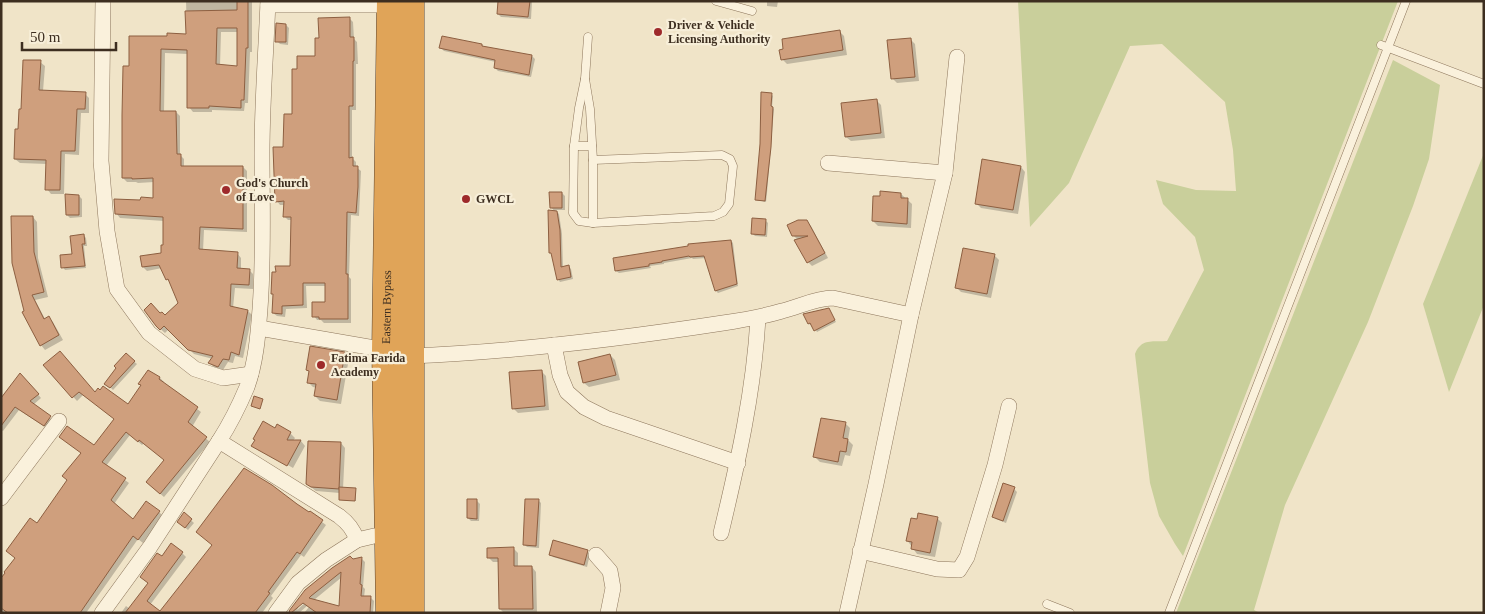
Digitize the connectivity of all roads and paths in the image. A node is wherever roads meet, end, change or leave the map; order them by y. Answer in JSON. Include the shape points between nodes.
{"nodes":[{"id":1,"x":103,"y":1,"type":"edge"},
{"id":2,"x":716,"y":1,"type":"edge"},
{"id":3,"x":1406,"y":1,"type":"edge"},
{"id":4,"x":397,"y":2,"type":"edge"},
{"id":5,"x":268,"y":3,"type":"edge"},
{"id":6,"x":752,"y":11,"type":"dead end"},
{"id":7,"x":588,"y":37,"type":"dead end"},
{"id":8,"x":1384,"y":46,"type":"junction"},
{"id":9,"x":957,"y":57,"type":"dead end"},
{"id":10,"x":585,"y":79,"type":"junction"},
{"id":11,"x":1484,"y":84,"type":"edge"},
{"id":12,"x":574,"y":146,"type":"junction"},
{"id":13,"x":592,"y":146,"type":"junction"},
{"id":14,"x":593,"y":160,"type":"junction"},
{"id":15,"x":828,"y":163,"type":"dead end"},
{"id":16,"x":945,"y":173,"type":"junction"},
{"id":17,"x":592,"y":223,"type":"junction"},
{"id":18,"x":911,"y":315,"type":"junction"},
{"id":19,"x":758,"y":318,"type":"junction"},
{"id":20,"x":259,"y":328,"type":"junction"},
{"id":21,"x":554,"y":345,"type":"junction"},
{"id":22,"x":397,"y":353,"type":"junction"},
{"id":23,"x":249,"y":380,"type":"junction"},
{"id":24,"x":1009,"y":406,"type":"dead end"},
{"id":25,"x":59,"y":420,"type":"dead end"},
{"id":26,"x":219,"y":441,"type":"junction"},
{"id":27,"x":738,"y":463,"type":"junction"},
{"id":28,"x":1,"y":498,"type":"edge"},
{"id":29,"x":721,"y":533,"type":"dead end"},
{"id":30,"x":389,"y":536,"type":"junction"},
{"id":31,"x":357,"y":540,"type":"junction"},
{"id":32,"x":860,"y":551,"type":"junction"},
{"id":33,"x":596,"y":555,"type":"dead end"},
{"id":34,"x":1047,"y":604,"type":"dead end"},
{"id":35,"x":102,"y":613,"type":"edge"},
{"id":36,"x":276,"y":613,"type":"edge"},
{"id":37,"x":390,"y":613,"type":"edge"},
{"id":38,"x":410,"y":613,"type":"edge"},
{"id":39,"x":608,"y":613,"type":"edge"},
{"id":40,"x":846,"y":613,"type":"edge"},
{"id":41,"x":1070,"y":613,"type":"edge"},
{"id":42,"x":1169,"y":613,"type":"edge"}],
"edges":[{"from":1,"to":23,"type":"street","via":[[102,161],[106,232],[117,289],[149,333],[195,369],[223,378]]},
{"from":2,"to":6,"type":"lane"},
{"from":3,"to":8,"type":"lane"},
{"from":4,"to":5,"type":"street"},
{"from":4,"to":22,"type":"highway","name":"Eastern Bypass"},
{"from":5,"to":20,"type":"street"},
{"from":7,"to":10,"type":"lane"},
{"from":8,"to":11,"type":"lane"},
{"from":8,"to":42,"type":"lane"},
{"from":9,"to":16,"type":"street"},
{"from":10,"to":12,"type":"lane"},
{"from":10,"to":13,"type":"lane"},
{"from":12,"to":13,"type":"lane"},
{"from":12,"to":17,"type":"lane","via":[[573,212],[579,221]]},
{"from":13,"to":14,"type":"lane"},
{"from":14,"to":17,"type":"lane"},
{"from":14,"to":17,"type":"lane","via":[[722,155],[734,166],[729,204],[714,216]]},
{"from":15,"to":16,"type":"street"},
{"from":16,"to":18,"type":"street"},
{"from":18,"to":19,"type":"street","via":[[822,298]]},
{"from":18,"to":32,"type":"street"},
{"from":19,"to":21,"type":"street"},
{"from":19,"to":27,"type":"street","via":[[756,357]]},
{"from":20,"to":22,"type":"street"},
{"from":20,"to":23,"type":"street"},
{"from":21,"to":22,"type":"street","via":[[473,353]]},
{"from":21,"to":27,"type":"street","via":[[567,392],[584,407],[606,418]]},
{"from":22,"to":30,"type":"highway","name":"Eastern Bypass"},
{"from":22,"to":38,"type":"highway","name":"Eastern Bypass","via":[[411,535]]},
{"from":23,"to":26,"type":"street"},
{"from":24,"to":32,"type":"street","via":[[967,557],[959,570],[937,569]]},
{"from":25,"to":28,"type":"street"},
{"from":26,"to":31,"type":"street","via":[[339,516],[349,524]]},
{"from":26,"to":35,"type":"street"},
{"from":27,"to":29,"type":"street"},
{"from":30,"to":31,"type":"street"},
{"from":30,"to":37,"type":"highway","name":"Eastern Bypass"},
{"from":31,"to":36,"type":"street","via":[[298,584]]},
{"from":32,"to":40,"type":"street"},
{"from":33,"to":39,"type":"street","via":[[610,571],[613,588]]},
{"from":34,"to":41,"type":"lane"}]}
